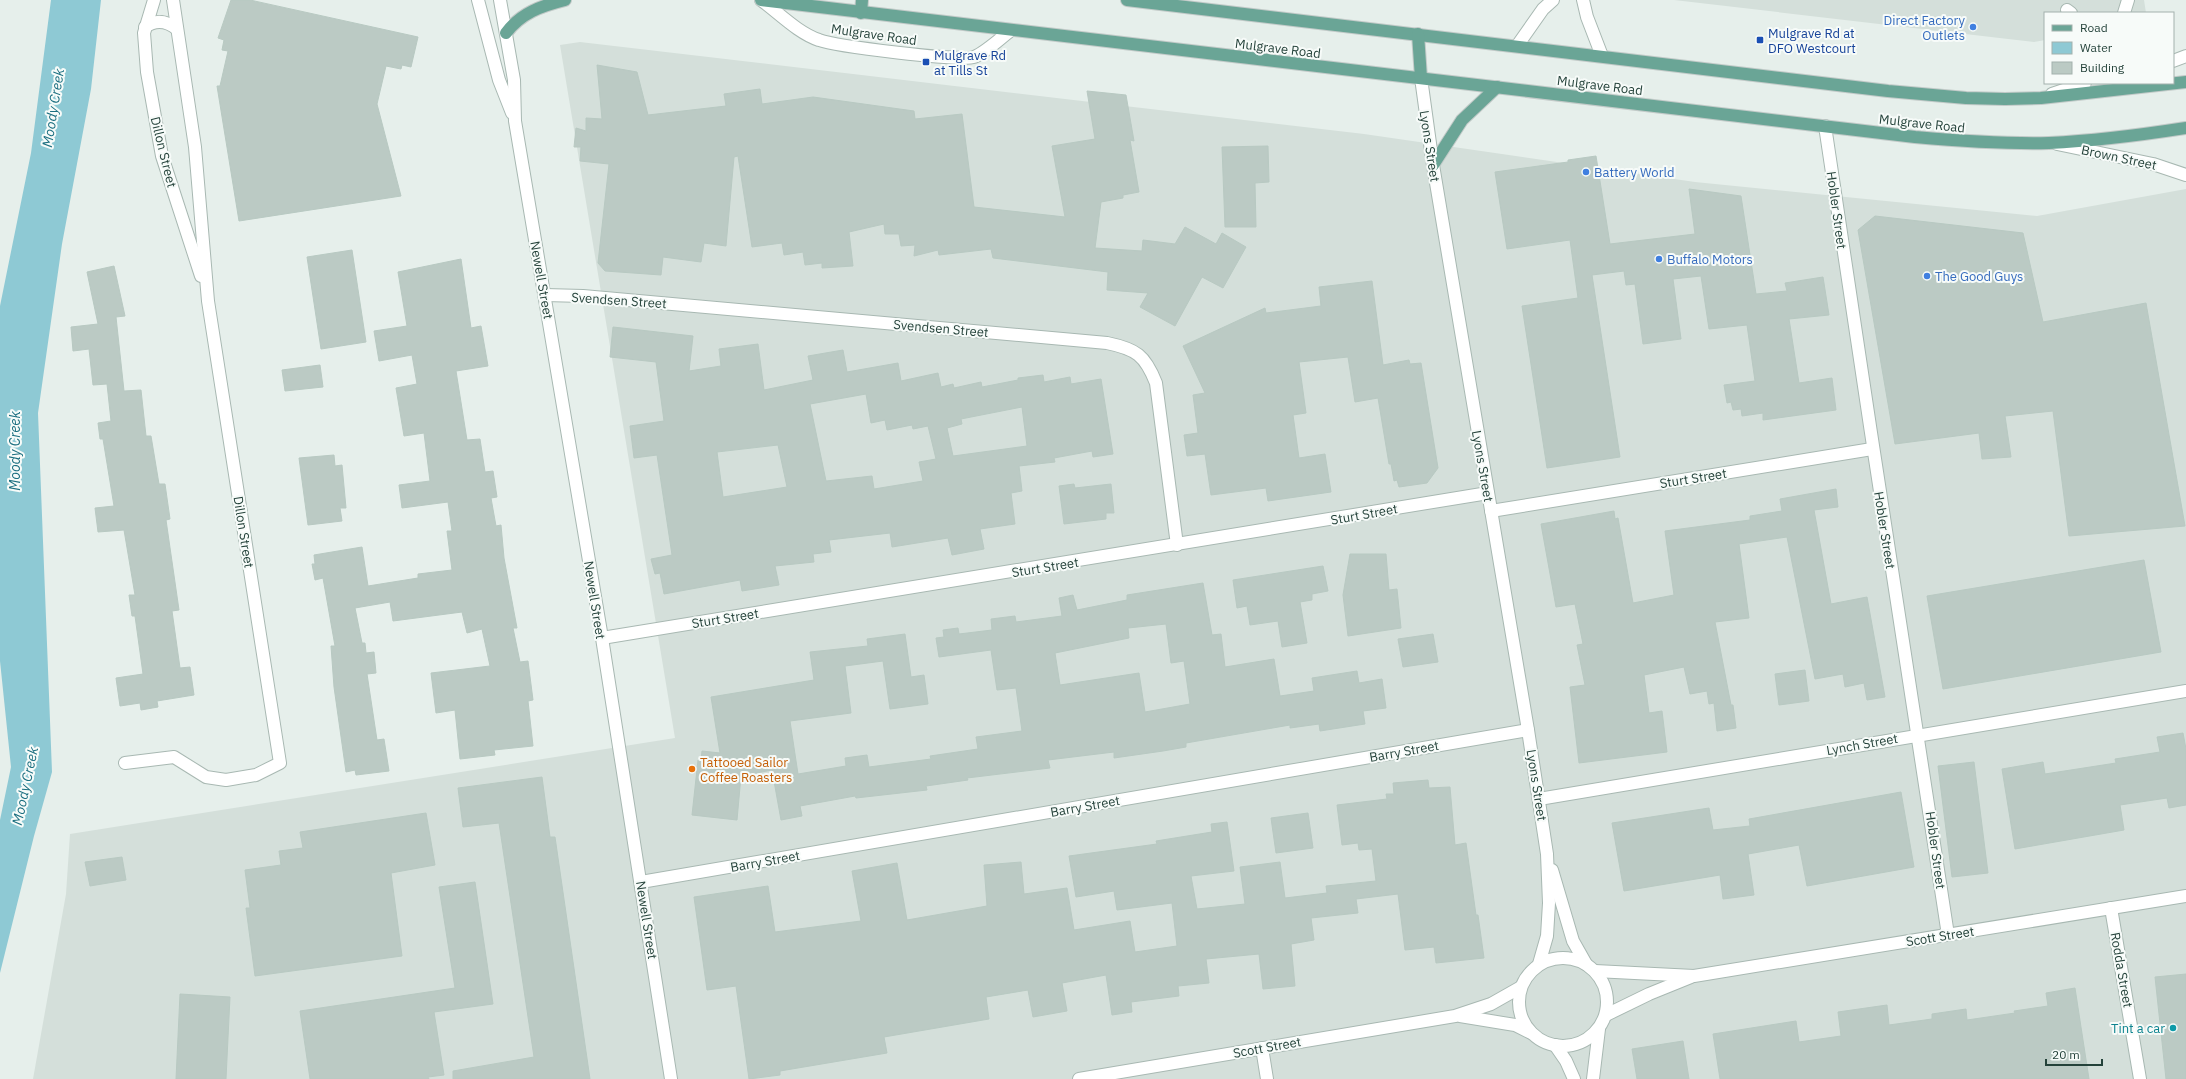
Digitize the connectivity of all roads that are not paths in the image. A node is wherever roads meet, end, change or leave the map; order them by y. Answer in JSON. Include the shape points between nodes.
{"nodes":[{"id":1,"x":154,"y":0,"type":"edge"},
{"id":2,"x":173,"y":0,"type":"edge"},
{"id":3,"x":478,"y":0,"type":"edge"},
{"id":4,"x":500,"y":0,"type":"edge"},
{"id":5,"x":565,"y":0,"type":"edge"},
{"id":6,"x":761,"y":0,"type":"edge"},
{"id":7,"x":862,"y":0,"type":"edge"},
{"id":8,"x":1127,"y":0,"type":"edge"},
{"id":9,"x":1553,"y":0,"type":"edge"},
{"id":10,"x":1583,"y":0,"type":"edge"},
{"id":11,"x":2128,"y":0,"type":"edge"},
{"id":12,"x":838,"y":5,"type":"edge"},
{"id":13,"x":860,"y":12,"type":"junction"},
{"id":14,"x":2124,"y":12,"type":"edge"},
{"id":15,"x":145,"y":27,"type":"junction"},
{"id":16,"x":177,"y":29,"type":"junction"},
{"id":17,"x":1011,"y":30,"type":"junction"},
{"id":18,"x":506,"y":32,"type":"junction"},
{"id":19,"x":1418,"y":34,"type":"junction"},
{"id":20,"x":1517,"y":46,"type":"junction"},
{"id":21,"x":1602,"y":56,"type":"junction"},
{"id":22,"x":2186,"y":56,"type":"edge"},
{"id":23,"x":2174,"y":61,"type":"edge"},
{"id":24,"x":1421,"y":78,"type":"junction"},
{"id":25,"x":2186,"y":82,"type":"edge"},
{"id":26,"x":2174,"y":83,"type":"edge"},
{"id":27,"x":2082,"y":84,"type":"edge"},
{"id":28,"x":2168,"y":84,"type":"edge"},
{"id":29,"x":1496,"y":88,"type":"junction"},
{"id":30,"x":2041,"y":98,"type":"junction"},
{"id":31,"x":515,"y":122,"type":"junction"},
{"id":32,"x":1825,"y":126,"type":"junction"},
{"id":33,"x":2186,"y":128,"type":"edge"},
{"id":34,"x":2050,"y":143,"type":"junction"},
{"id":35,"x":1433,"y":165,"type":"junction"},
{"id":36,"x":2186,"y":175,"type":"edge"},
{"id":37,"x":545,"y":295,"type":"junction"},
{"id":38,"x":208,"y":301,"type":"junction"},
{"id":39,"x":1872,"y":449,"type":"junction"},
{"id":40,"x":1488,"y":493,"type":"junction"},
{"id":41,"x":1491,"y":510,"type":"junction"},
{"id":42,"x":1177,"y":545,"type":"junction"},
{"id":43,"x":602,"y":638,"type":"junction"},
{"id":44,"x":2186,"y":691,"type":"edge"},
{"id":45,"x":1528,"y":730,"type":"junction"},
{"id":46,"x":1918,"y":734,"type":"junction"},
{"id":47,"x":126,"y":763,"type":"dead end"},
{"id":48,"x":1539,"y":799,"type":"junction"},
{"id":49,"x":1547,"y":854,"type":"junction"},
{"id":50,"x":641,"y":882,"type":"junction"},
{"id":51,"x":2186,"y":896,"type":"edge"},
{"id":52,"x":2111,"y":908,"type":"junction"},
{"id":53,"x":1948,"y":935,"type":"junction"},
{"id":54,"x":1539,"y":964,"type":"junction"},
{"id":55,"x":1590,"y":967,"type":"junction"},
{"id":56,"x":1694,"y":976,"type":"junction"},
{"id":57,"x":1521,"y":987,"type":"junction"},
{"id":58,"x":1606,"y":1015,"type":"junction"},
{"id":59,"x":1455,"y":1016,"type":"junction"},
{"id":60,"x":1599,"y":1029,"type":"junction"},
{"id":61,"x":1534,"y":1035,"type":"junction"},
{"id":62,"x":1555,"y":1045,"type":"junction"},
{"id":63,"x":1262,"y":1048,"type":"junction"},
{"id":64,"x":671,"y":1079,"type":"edge"},
{"id":65,"x":1079,"y":1079,"type":"edge"},
{"id":66,"x":1267,"y":1079,"type":"edge"},
{"id":67,"x":1574,"y":1079,"type":"edge"},
{"id":68,"x":1593,"y":1079,"type":"edge"},
{"id":69,"x":2140,"y":1079,"type":"edge"}],
"edges":[{"from":1,"to":15,"type":"street","name":"Dillon Street"},
{"from":2,"to":16,"type":"street","name":"Dillon Street"},
{"from":3,"to":31,"type":"street","name":"Newell Street","via":[[499,80]]},
{"from":4,"to":18,"type":"street","name":"Newell Street"},
{"from":5,"to":18,"type":"main road","via":[[531,11]]},
{"from":6,"to":12,"type":"main road","name":"Mulgrave Road"},
{"from":6,"to":17,"type":"street","name":"Mulgrave Road","via":[[809,36],[830,43],[942,57],[974,57]]},
{"from":7,"to":13,"type":"main road"},
{"from":8,"to":19,"type":"main road"},
{"from":9,"to":20,"type":"street","via":[[1543,9]]},
{"from":10,"to":21,"type":"street"},
{"from":11,"to":14,"type":"street"},
{"from":12,"to":13,"type":"main road","name":"Mulgrave Road"},
{"from":13,"to":17,"type":"main road","name":"Mulgrave Road"},
{"from":15,"to":16,"type":"street","via":[[152,22],[164,22]]},
{"from":15,"to":38,"type":"street","name":"Dillon Street","via":[[145,62],[160,144]]},
{"from":16,"to":38,"type":"street","name":"Dillon Street","via":[[195,147]]},
{"from":17,"to":24,"type":"main road","name":"Mulgrave Road"},
{"from":18,"to":31,"type":"street","name":"Newell Street","via":[[514,80]]},
{"from":19,"to":20,"type":"main road"},
{"from":19,"to":24,"type":"main road"},
{"from":20,"to":21,"type":"main road"},
{"from":21,"to":30,"type":"main road","via":[[1943,96]]},
{"from":22,"to":23,"type":"street"},
{"from":24,"to":29,"type":"main road","name":"Mulgrave Road"},
{"from":24,"to":35,"type":"street","name":"Lyons Street"},
{"from":25,"to":26,"type":"main road"},
{"from":27,"to":30,"type":"street"},
{"from":28,"to":30,"type":"main road"},
{"from":29,"to":32,"type":"main road","name":"Mulgrave Road"},
{"from":29,"to":35,"type":"main road","via":[[1462,120]]},
{"from":31,"to":37,"type":"street","name":"Newell Street"},
{"from":32,"to":34,"type":"main road","name":"Mulgrave Road","via":[[1960,141]]},
{"from":32,"to":39,"type":"street","name":"Hobler Street"},
{"from":33,"to":34,"type":"main road","name":"Mulgrave Road"},
{"from":34,"to":36,"type":"street","name":"Brown Street","via":[[2158,166]]},
{"from":35,"to":40,"type":"street","name":"Lyons Street"},
{"from":37,"to":42,"type":"street","name":"Svendsen Street","via":[[583,296],[1107,343],[1126,347],[1149,365],[1156,382]]},
{"from":37,"to":43,"type":"street","name":"Newell Street"},
{"from":38,"to":47,"type":"street","name":"Dillon Street","via":[[280,763],[256,775],[226,780],[206,777],[174,757]]},
{"from":39,"to":41,"type":"street","name":"Sturt Street"},
{"from":39,"to":46,"type":"street","name":"Hobler Street"},
{"from":40,"to":41,"type":"street","name":"Lyons Street"},
{"from":40,"to":42,"type":"street","name":"Sturt Street"},
{"from":41,"to":45,"type":"street","name":"Lyons Street"},
{"from":42,"to":43,"type":"street","name":"Sturt Street"},
{"from":43,"to":50,"type":"street","name":"Newell Street"},
{"from":44,"to":46,"type":"street","name":"Lynch Street"},
{"from":45,"to":48,"type":"street","name":"Lyons Street"},
{"from":45,"to":50,"type":"street","name":"Barry Street"},
{"from":46,"to":48,"type":"street","name":"Lynch Street"},
{"from":46,"to":53,"type":"street","name":"Hobler Street"},
{"from":48,"to":49,"type":"street","name":"Lyons Street"},
{"from":49,"to":54,"type":"street","name":"Lyons Street","via":[[1547,936]]},
{"from":49,"to":55,"type":"street","name":"Lyons Street","via":[[1573,941]]},
{"from":50,"to":64,"type":"street","name":"Newell Street"},
{"from":51,"to":52,"type":"street","name":"Scott Street"},
{"from":52,"to":53,"type":"street","name":"Scott Street"},
{"from":52,"to":69,"type":"street","name":"Rodda Street"},
{"from":53,"to":56,"type":"street","name":"Scott Street"},
{"from":54,"to":55,"type":"street","via":[[1562,957],[1574,959]]},
{"from":54,"to":57,"type":"street","via":[[1528,974]]},
{"from":55,"to":56,"type":"street","name":"Scott Street"},
{"from":55,"to":58,"type":"street","via":[[1602,980],[1606,991]]},
{"from":56,"to":58,"type":"street","name":"Scott Street"},
{"from":57,"to":59,"type":"street","name":"Scott Street","via":[[1491,1004]]},
{"from":57,"to":61,"type":"street","via":[[1520,1013],[1525,1025]]},
{"from":58,"to":60,"type":"street"},
{"from":59,"to":61,"type":"street","name":"Scott Street","via":[[1515,1025]]},
{"from":59,"to":63,"type":"street","name":"Scott Street"},
{"from":60,"to":62,"type":"street","via":[[1590,1038],[1579,1043]]},
{"from":60,"to":68,"type":"street"},
{"from":61,"to":62,"type":"street","via":[[1544,1042]]},
{"from":62,"to":67,"type":"street"},
{"from":63,"to":65,"type":"street","name":"Scott Street"},
{"from":63,"to":66,"type":"street"}]}
